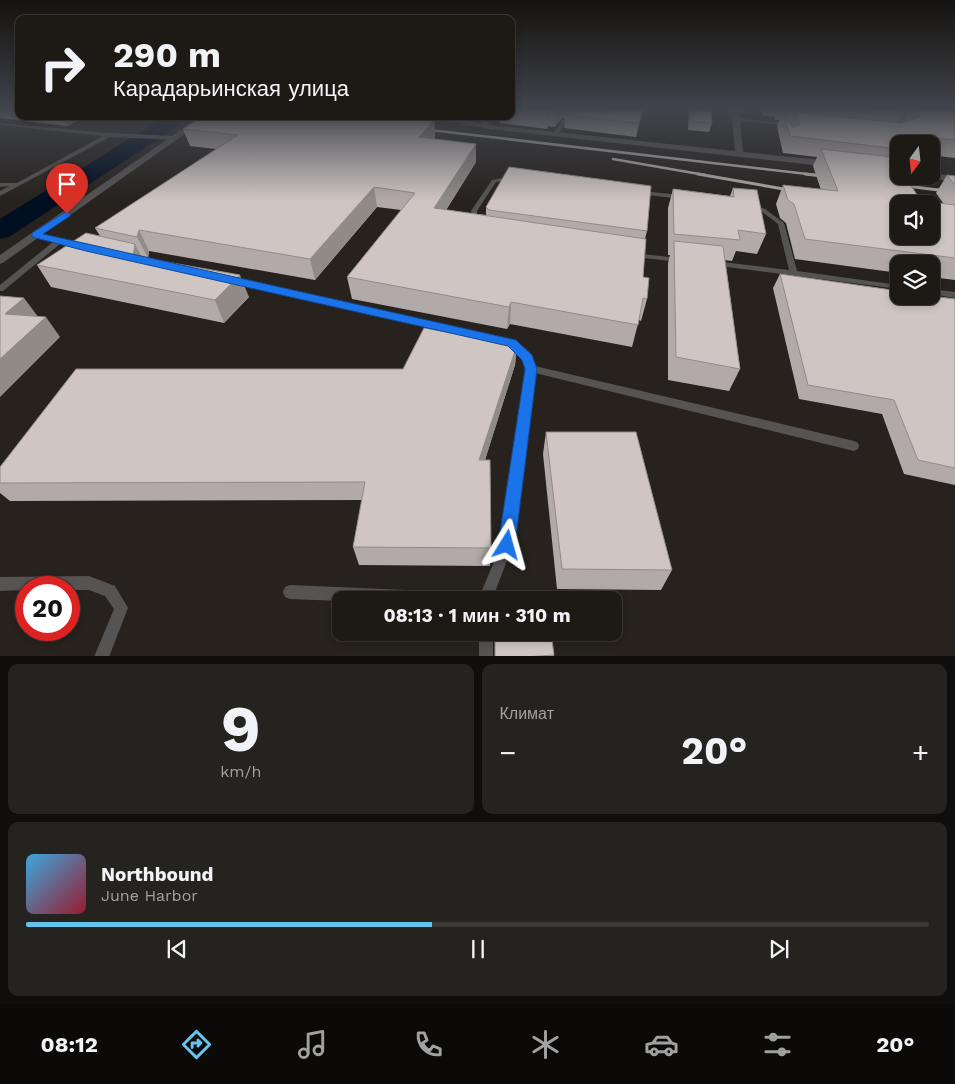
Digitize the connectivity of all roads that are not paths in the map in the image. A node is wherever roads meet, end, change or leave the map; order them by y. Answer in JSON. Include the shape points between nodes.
{"nodes":[{"id":1,"x":100,"y":140,"type":"edge"},
{"id":2,"x":174,"y":140,"type":"edge"},
{"id":3,"x":606,"y":140,"type":"edge"},
{"id":4,"x":738,"y":140,"type":"edge"},
{"id":5,"x":739,"y":152,"type":"junction"},
{"id":6,"x":842,"y":165,"type":"edge"},
{"id":7,"x":940,"y":177,"type":"edge"},
{"id":8,"x":518,"y":179,"type":"edge"},
{"id":9,"x":955,"y":179,"type":"edge"},
{"id":10,"x":18,"y":184,"type":"junction"},
{"id":11,"x":0,"y":186,"type":"edge"},
{"id":12,"x":635,"y":192,"type":"edge"},
{"id":13,"x":0,"y":194,"type":"edge"},
{"id":14,"x":694,"y":199,"type":"edge"},
{"id":15,"x":743,"y":204,"type":"edge"},
{"id":16,"x":480,"y":229,"type":"edge"},
{"id":17,"x":35,"y":235,"type":"junction"},
{"id":18,"x":59,"y":241,"type":"junction"},
{"id":19,"x":86,"y":248,"type":"edge"},
{"id":20,"x":622,"y":254,"type":"edge"},
{"id":21,"x":0,"y":260,"type":"edge"},
{"id":22,"x":690,"y":261,"type":"edge"},
{"id":23,"x":709,"y":263,"type":"edge"},
{"id":24,"x":793,"y":272,"type":"junction"},
{"id":25,"x":222,"y":278,"type":"edge"},
{"id":26,"x":890,"y":286,"type":"edge"},
{"id":27,"x":0,"y":289,"type":"edge"},
{"id":28,"x":940,"y":292,"type":"edge"},
{"id":29,"x":955,"y":295,"type":"edge"},
{"id":30,"x":531,"y":369,"type":"junction"},
{"id":31,"x":854,"y":446,"type":"dead end"},
{"id":32,"x":0,"y":584,"type":"edge"},
{"id":33,"x":489,"y":591,"type":"edge"},
{"id":34,"x":290,"y":592,"type":"dead end"},
{"id":35,"x":332,"y":594,"type":"edge"},
{"id":36,"x":486,"y":641,"type":"edge"},
{"id":37,"x":101,"y":656,"type":"edge"},
{"id":38,"x":486,"y":656,"type":"edge"}],
"edges":[{"from":1,"to":10,"type":"lane"},
{"from":2,"to":17,"type":"street"},
{"from":3,"to":5,"type":"street"},
{"from":4,"to":5,"type":"street"},
{"from":5,"to":6,"type":"street"},
{"from":7,"to":9,"type":"street"},
{"from":8,"to":16,"type":"lane","via":[[494,181],[474,211],[474,224]]},
{"from":10,"to":11,"type":"lane"},
{"from":10,"to":13,"type":"lane"},
{"from":12,"to":14,"type":"lane"},
{"from":15,"to":24,"type":"lane","via":[[763,210],[782,223]]},
{"from":17,"to":18,"type":"lane"},
{"from":17,"to":21,"type":"street"},
{"from":18,"to":19,"type":"lane"},
{"from":18,"to":27,"type":"lane"},
{"from":20,"to":22,"type":"lane"},
{"from":23,"to":24,"type":"lane"},
{"from":24,"to":26,"type":"lane"},
{"from":25,"to":30,"type":"lane","via":[[512,342],[528,358]]},
{"from":28,"to":29,"type":"lane"},
{"from":30,"to":31,"type":"lane"},
{"from":30,"to":33,"type":"lane","via":[[507,545]]},
{"from":32,"to":37,"type":"lane","via":[[89,583],[110,591],[122,608]]},
{"from":34,"to":35,"type":"lane"},
{"from":36,"to":38,"type":"lane"}]}
